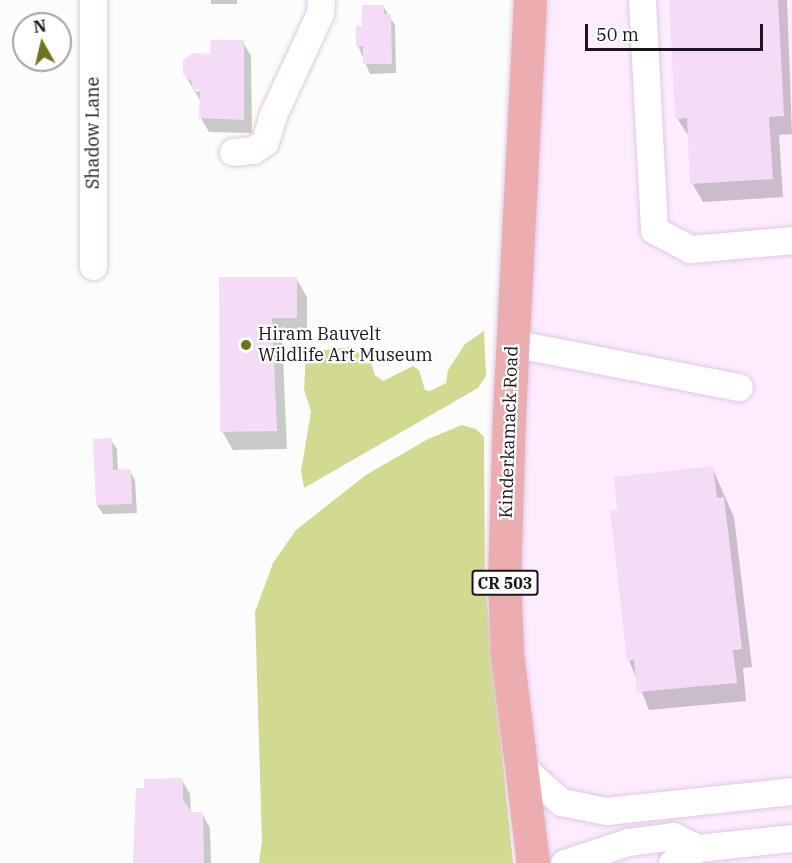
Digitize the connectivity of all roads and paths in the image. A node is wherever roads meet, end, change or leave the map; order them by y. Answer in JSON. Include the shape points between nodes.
{"nodes":[{"id":1,"x":93,"y":0,"type":"edge"},
{"id":2,"x":530,"y":0,"type":"edge"},
{"id":3,"x":642,"y":0,"type":"edge"},
{"id":4,"x":321,"y":6,"type":"edge"},
{"id":5,"x":233,"y":152,"type":"dead end"},
{"id":6,"x":792,"y":240,"type":"edge"},
{"id":7,"x":93,"y":266,"type":"dead end"},
{"id":8,"x":512,"y":343,"type":"junction"},
{"id":9,"x":739,"y":387,"type":"dead end"},
{"id":10,"x":522,"y":767,"type":"junction"},
{"id":11,"x":792,"y":791,"type":"edge"},
{"id":12,"x":792,"y":838,"type":"edge"},
{"id":13,"x":698,"y":848,"type":"junction"},
{"id":14,"x":532,"y":863,"type":"edge"},
{"id":15,"x":564,"y":863,"type":"edge"},
{"id":16,"x":672,"y":863,"type":"edge"}],
"edges":[{"from":1,"to":7,"type":"street","name":"Shadow Lane"},
{"from":2,"to":8,"type":"main road","name":"Kinderkamack Road","number":"CR 503"},
{"from":3,"to":6,"type":"street","via":[[654,230],[690,249]]},
{"from":4,"to":5,"type":"street","via":[[264,141],[253,150]]},
{"from":8,"to":9,"type":"street"},
{"from":8,"to":10,"type":"main road","name":"Kinderkamack Road","number":"CR 503","via":[[504,581],[507,654]]},
{"from":10,"to":11,"type":"street","via":[[561,802],[606,811]]},
{"from":10,"to":14,"type":"main road","name":"Kinderkamack Road","number":"CR 503"},
{"from":12,"to":13,"type":"street"},
{"from":13,"to":15,"type":"street","via":[[673,836],[628,842]]},
{"from":13,"to":16,"type":"street"}]}
